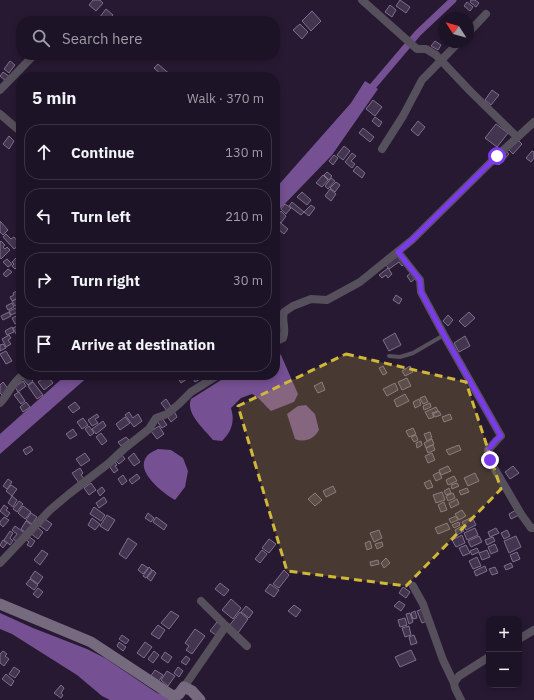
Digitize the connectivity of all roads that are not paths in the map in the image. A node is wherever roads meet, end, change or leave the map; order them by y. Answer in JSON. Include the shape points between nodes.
{"nodes":[{"id":1,"x":362,"y":0,"type":"edge"},
{"id":2,"x":486,"y":14,"type":"dead end"},
{"id":3,"x":474,"y":27,"type":"edge"},
{"id":4,"x":453,"y":48,"type":"edge"},
{"id":5,"x":29,"y":60,"type":"edge"},
{"id":6,"x":441,"y":60,"type":"junction"},
{"id":7,"x":17,"y":72,"type":"edge"},
{"id":8,"x":16,"y":74,"type":"edge"},
{"id":9,"x":0,"y":90,"type":"edge"},
{"id":10,"x":0,"y":114,"type":"edge"},
{"id":11,"x":534,"y":122,"type":"edge"},
{"id":12,"x":16,"y":128,"type":"edge"},
{"id":13,"x":515,"y":135,"type":"dead end"},
{"id":14,"x":382,"y":149,"type":"dead end"},
{"id":15,"x":398,"y":252,"type":"junction"},
{"id":16,"x":444,"y":335,"type":"junction"},
{"id":17,"x":280,"y":340,"type":"edge"},
{"id":18,"x":389,"y":356,"type":"dead end"},
{"id":19,"x":16,"y":380,"type":"edge"},
{"id":20,"x":210,"y":380,"type":"edge"},
{"id":21,"x":0,"y":403,"type":"edge"},
{"id":22,"x":534,"y":528,"type":"edge"},
{"id":23,"x":0,"y":563,"type":"edge"},
{"id":24,"x":413,"y":586,"type":"dead end"},
{"id":25,"x":201,"y":601,"type":"dead end"},
{"id":26,"x":0,"y":604,"type":"edge"},
{"id":27,"x":226,"y":626,"type":"junction"},
{"id":28,"x":534,"y":630,"type":"edge"},
{"id":29,"x":522,"y":637,"type":"edge"},
{"id":30,"x":247,"y":646,"type":"dead end"},
{"id":31,"x":486,"y":659,"type":"edge"},
{"id":32,"x":454,"y":683,"type":"junction"},
{"id":33,"x":184,"y":687,"type":"junction"},
{"id":34,"x":200,"y":700,"type":"edge"},
{"id":35,"x":461,"y":700,"type":"edge"}],
"edges":[{"from":1,"to":6,"type":"street","via":[[418,49],[426,49]]},
{"from":2,"to":3,"type":"street"},
{"from":4,"to":6,"type":"street"},
{"from":5,"to":7,"type":"street"},
{"from":6,"to":13,"type":"street"},
{"from":6,"to":14,"type":"street","via":[[422,80]]},
{"from":8,"to":9,"type":"street"},
{"from":10,"to":12,"type":"street"},
{"from":11,"to":15,"type":"street"},
{"from":15,"to":16,"type":"street","via":[[420,280],[421,292]]},
{"from":15,"to":17,"type":"street","via":[[360,282],[327,300],[311,299],[284,312],[285,333]]},
{"from":16,"to":18,"type":"lane","via":[[413,353],[400,357]]},
{"from":16,"to":22,"type":"street","via":[[501,436],[488,450],[490,460],[521,514],[531,528]]},
{"from":19,"to":21,"type":"street"},
{"from":20,"to":23,"type":"street","via":[[191,392],[166,414],[156,418],[149,429],[109,464],[68,494]]},
{"from":24,"to":32,"type":"street","via":[[423,604]]},
{"from":25,"to":27,"type":"street"},
{"from":26,"to":33,"type":"street","via":[[91,642],[174,696],[180,694]]},
{"from":27,"to":30,"type":"street"},
{"from":27,"to":33,"type":"street"},
{"from":28,"to":29,"type":"street"},
{"from":31,"to":32,"type":"street","via":[[458,676]]},
{"from":32,"to":35,"type":"street"},
{"from":33,"to":34,"type":"street"}]}
